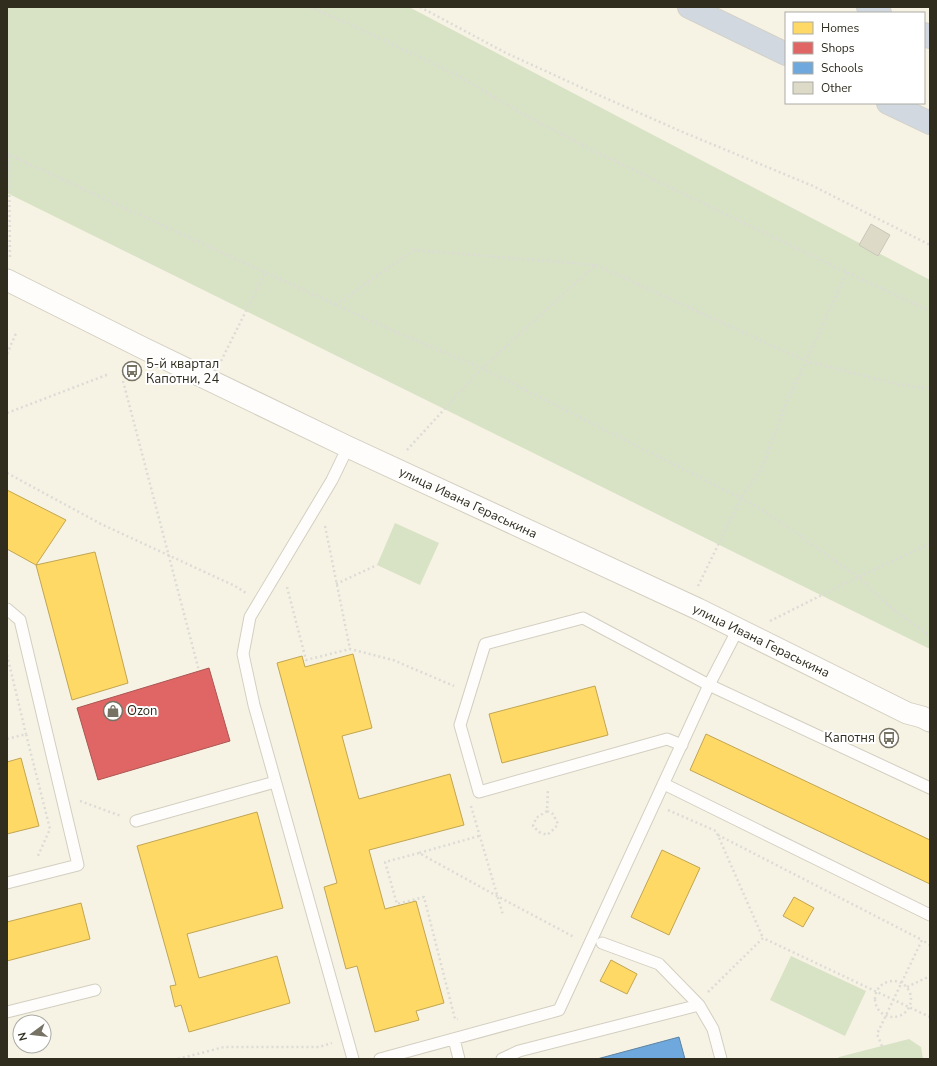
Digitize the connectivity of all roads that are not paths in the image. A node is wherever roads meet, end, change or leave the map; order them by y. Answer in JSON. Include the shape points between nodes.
{"nodes":[{"id":1,"x":689,"y":7,"type":"edge"},
{"id":2,"x":868,"y":7,"type":"edge"},
{"id":3,"x":878,"y":12,"type":"edge"},
{"id":4,"x":785,"y":54,"type":"edge"},
{"id":5,"x":890,"y":104,"type":"edge"},
{"id":6,"x":930,"y":123,"type":"edge"},
{"id":7,"x":8,"y":271,"type":"edge"},
{"id":8,"x":348,"y":447,"type":"junction"},
{"id":9,"x":7,"y":609,"type":"edge"},
{"id":10,"x":738,"y":629,"type":"junction"},
{"id":11,"x":709,"y":685,"type":"junction"},
{"id":12,"x":927,"y":716,"type":"edge"},
{"id":13,"x":682,"y":745,"type":"junction"},
{"id":14,"x":275,"y":782,"type":"junction"},
{"id":15,"x":664,"y":784,"type":"junction"},
{"id":16,"x":930,"y":788,"type":"edge"},
{"id":17,"x":136,"y":821,"type":"road end"},
{"id":18,"x":7,"y":883,"type":"edge"},
{"id":19,"x":930,"y":915,"type":"edge"},
{"id":20,"x":602,"y":942,"type":"dead end"},
{"id":21,"x":95,"y":990,"type":"dead end"},
{"id":22,"x":699,"y":1005,"type":"junction"},
{"id":23,"x":7,"y":1012,"type":"edge"},
{"id":24,"x":454,"y":1039,"type":"junction"},
{"id":25,"x":407,"y":1055,"type":"edge"},
{"id":26,"x":353,"y":1059,"type":"edge"},
{"id":27,"x":380,"y":1059,"type":"edge"},
{"id":28,"x":459,"y":1059,"type":"edge"},
{"id":29,"x":502,"y":1059,"type":"edge"},
{"id":30,"x":721,"y":1059,"type":"edge"}],
"edges":[{"from":1,"to":4,"type":"highway"},
{"from":2,"to":3,"type":"highway"},
{"from":5,"to":6,"type":"highway"},
{"from":7,"to":8,"type":"street","name":"улица Ивана Гераськина","via":[[150,352]]},
{"from":8,"to":10,"type":"street","name":"улица Ивана Гераськина"},
{"from":8,"to":14,"type":"lane","via":[[332,480],[250,617],[243,654]]},
{"from":9,"to":18,"type":"lane","via":[[20,620],[78,865]]},
{"from":10,"to":11,"type":"lane"},
{"from":10,"to":12,"type":"street","name":"улица Ивана Гераськина","via":[[907,713]]},
{"from":11,"to":13,"type":"lane"},
{"from":11,"to":13,"type":"lane","via":[[583,618],[485,644],[460,725],[479,792],[667,739]]},
{"from":11,"to":16,"type":"lane"},
{"from":13,"to":15,"type":"lane"},
{"from":14,"to":17,"type":"lane"},
{"from":14,"to":26,"type":"lane"},
{"from":15,"to":19,"type":"lane"},
{"from":15,"to":24,"type":"lane","via":[[559,1010]]},
{"from":20,"to":22,"type":"lane","via":[[659,964]]},
{"from":21,"to":23,"type":"lane"},
{"from":22,"to":29,"type":"lane","via":[[518,1051]]},
{"from":22,"to":30,"type":"lane","via":[[713,1029]]},
{"from":24,"to":25,"type":"lane"},
{"from":24,"to":28,"type":"lane"},
{"from":25,"to":27,"type":"lane"}]}
